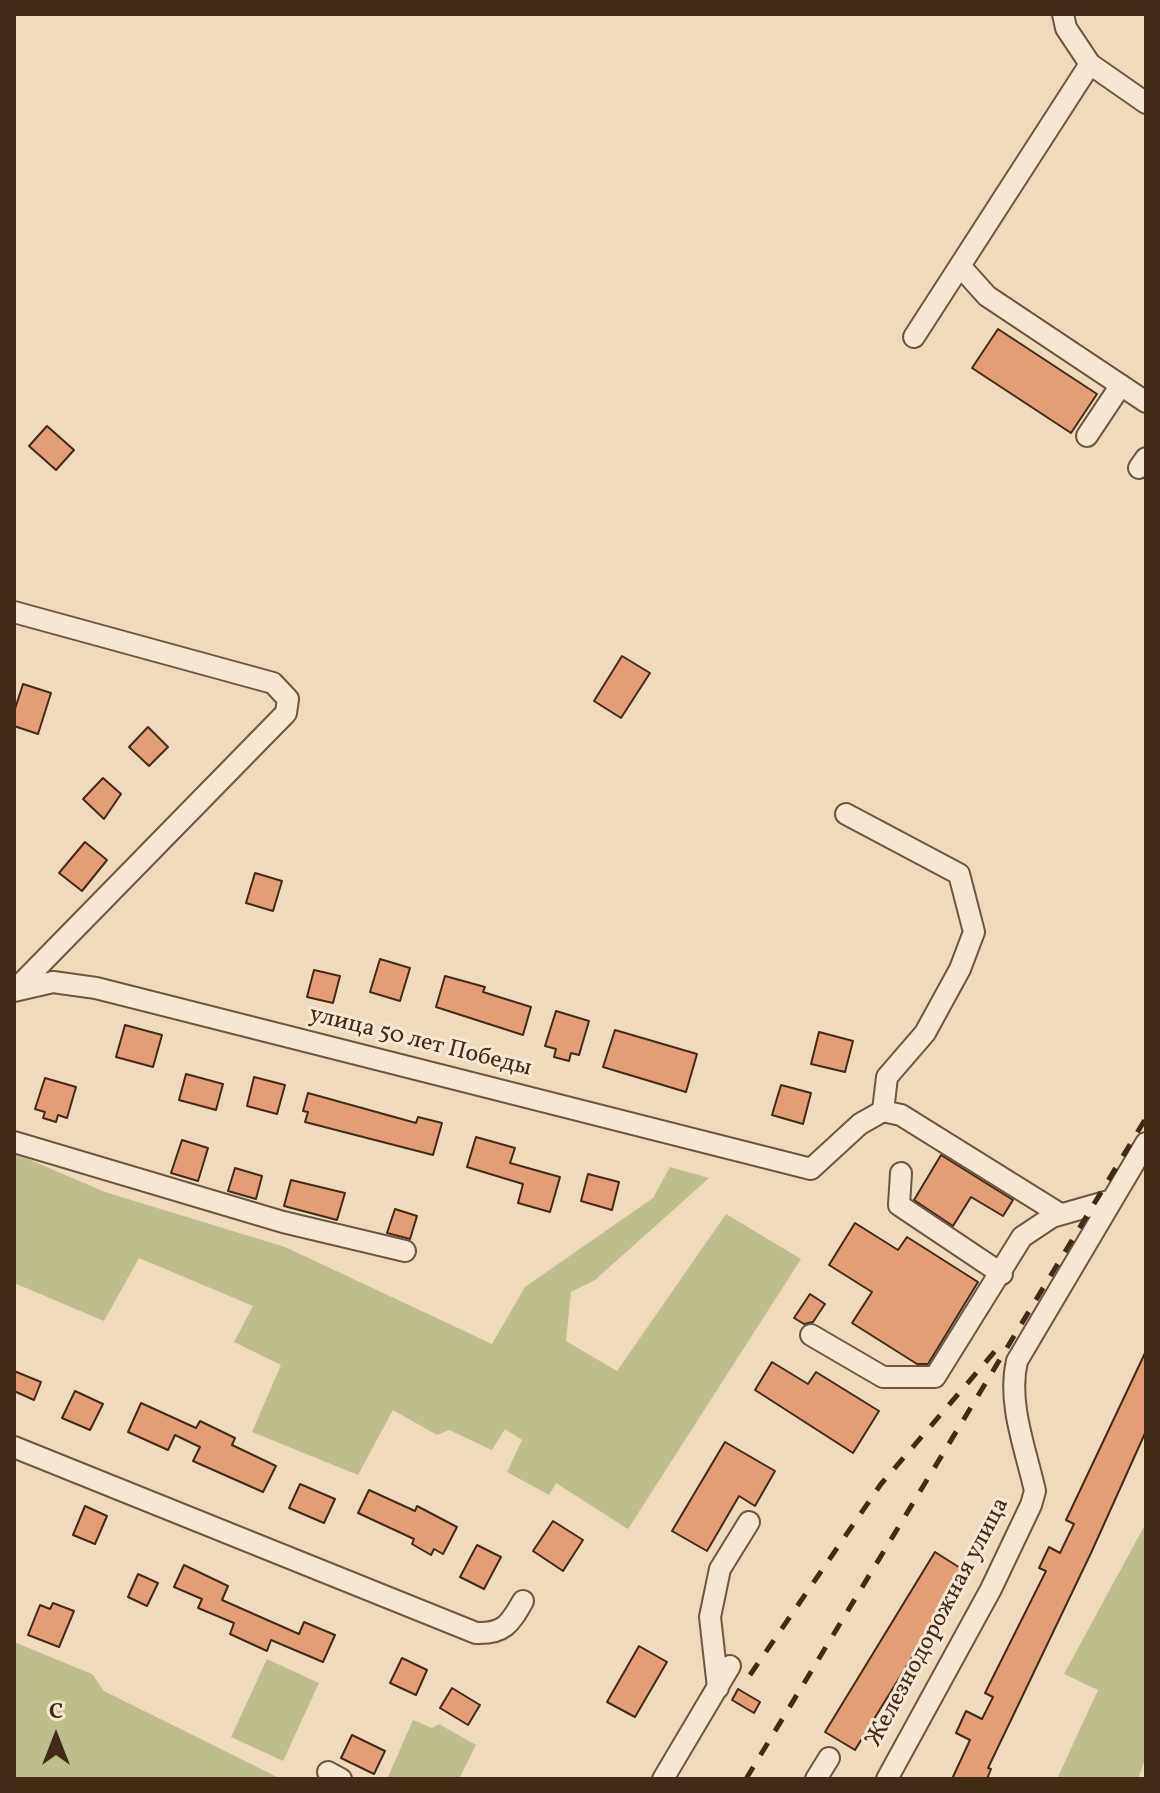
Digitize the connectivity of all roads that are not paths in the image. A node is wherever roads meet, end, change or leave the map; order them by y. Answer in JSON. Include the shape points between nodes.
{"nodes":[{"id":1,"x":1063,"y":14,"type":"edge"},
{"id":2,"x":1090,"y":64,"type":"junction"},
{"id":3,"x":1146,"y":103,"type":"edge"},
{"id":4,"x":960,"y":266,"type":"junction"},
{"id":5,"x":914,"y":337,"type":"dead end"},
{"id":6,"x":1121,"y":385,"type":"junction"},
{"id":7,"x":1146,"y":402,"type":"edge"},
{"id":8,"x":1087,"y":436,"type":"dead end"},
{"id":9,"x":14,"y":612,"type":"edge"},
{"id":10,"x":846,"y":814,"type":"dead end"},
{"id":11,"x":15,"y":990,"type":"edge"},
{"id":12,"x":883,"y":1111,"type":"junction"},
{"id":13,"x":14,"y":1142,"type":"edge"},
{"id":14,"x":1146,"y":1143,"type":"edge"},
{"id":15,"x":901,"y":1173,"type":"dead end"},
{"id":16,"x":1112,"y":1200,"type":"junction"},
{"id":17,"x":1060,"y":1214,"type":"junction"},
{"id":18,"x":405,"y":1251,"type":"dead end"},
{"id":19,"x":1002,"y":1274,"type":"junction"},
{"id":20,"x":811,"y":1335,"type":"dead end"},
{"id":21,"x":14,"y":1447,"type":"edge"},
{"id":22,"x":749,"y":1522,"type":"dead end"},
{"id":23,"x":523,"y":1601,"type":"dead end"},
{"id":24,"x":730,"y":1666,"type":"dead end"},
{"id":25,"x":718,"y":1688,"type":"junction"},
{"id":26,"x":829,"y":1758,"type":"dead end"},
{"id":27,"x":663,"y":1779,"type":"edge"},
{"id":28,"x":816,"y":1779,"type":"edge"},
{"id":29,"x":887,"y":1779,"type":"edge"}],
"edges":[{"from":1,"to":2,"type":"street","via":[[1066,28]]},
{"from":2,"to":3,"type":"street"},
{"from":2,"to":4,"type":"street"},
{"from":4,"to":5,"type":"street"},
{"from":4,"to":6,"type":"street","via":[[987,296]]},
{"from":6,"to":7,"type":"street"},
{"from":6,"to":8,"type":"street"},
{"from":9,"to":11,"type":"street","name":"улица 50 лет Победы","via":[[273,683],[288,699],[286,713]]},
{"from":10,"to":12,"type":"street","via":[[959,874],[974,932],[925,1033],[887,1077]]},
{"from":11,"to":12,"type":"street","name":"улица 50 лет Победы","via":[[53,982],[96,988],[811,1169],[860,1124]]},
{"from":12,"to":17,"type":"street","via":[[901,1115]]},
{"from":13,"to":18,"type":"street","via":[[283,1222]]},
{"from":14,"to":16,"type":"street","name":"Железнодорожная улица"},
{"from":15,"to":19,"type":"street","via":[[899,1205]]},
{"from":16,"to":17,"type":"street"},
{"from":16,"to":29,"type":"street","name":"Железнодорожная улица","via":[[1017,1361],[1015,1401],[1035,1491],[1031,1505]]},
{"from":17,"to":19,"type":"street","via":[[1022,1237]]},
{"from":19,"to":20,"type":"street","via":[[935,1377],[883,1377]]},
{"from":21,"to":23,"type":"street","via":[[476,1633],[495,1634],[508,1626]]},
{"from":22,"to":25,"type":"street","via":[[720,1569],[710,1617]]},
{"from":24,"to":25,"type":"street"},
{"from":25,"to":27,"type":"street"},
{"from":26,"to":28,"type":"street"}]}
